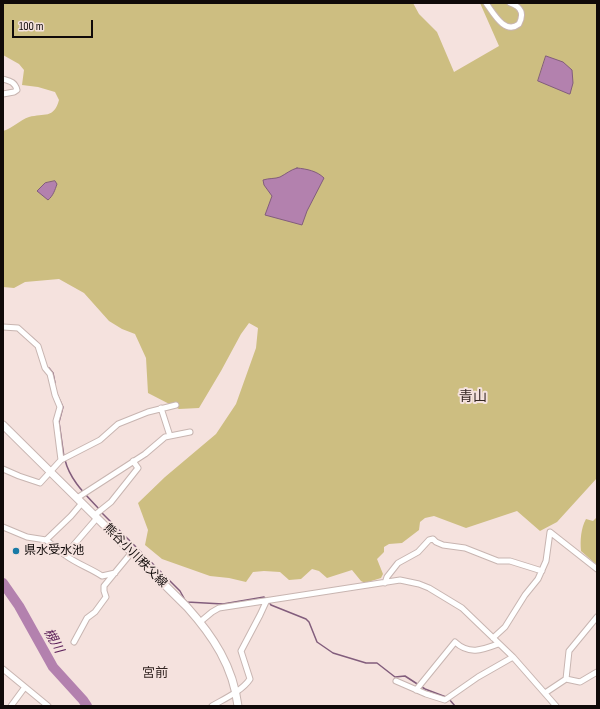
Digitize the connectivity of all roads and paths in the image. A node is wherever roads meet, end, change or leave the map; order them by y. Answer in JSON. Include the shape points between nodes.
{"nodes":[{"id":1,"x":486,"y":3,"type":"edge"},
{"id":2,"x":510,"y":3,"type":"edge"},
{"id":3,"x":3,"y":79,"type":"edge"},
{"id":4,"x":3,"y":94,"type":"edge"},
{"id":5,"x":3,"y":327,"type":"edge"},
{"id":6,"x":176,"y":405,"type":"dead end"},
{"id":7,"x":161,"y":408,"type":"junction"},
{"id":8,"x":3,"y":425,"type":"edge"},
{"id":9,"x":190,"y":432,"type":"dead end"},
{"id":10,"x":170,"y":436,"type":"junction"},
{"id":11,"x":61,"y":460,"type":"junction"},
{"id":12,"x":133,"y":461,"type":"junction"},
{"id":13,"x":3,"y":469,"type":"edge"},
{"id":14,"x":50,"y":472,"type":"junction"},
{"id":15,"x":79,"y":500,"type":"junction"},
{"id":16,"x":96,"y":516,"type":"junction"},
{"id":17,"x":3,"y":527,"type":"edge"},
{"id":18,"x":46,"y":540,"type":"junction"},
{"id":19,"x":132,"y":552,"type":"junction"},
{"id":20,"x":65,"y":555,"type":"junction"},
{"id":21,"x":597,"y":569,"type":"edge"},
{"id":22,"x":542,"y":571,"type":"junction"},
{"id":23,"x":115,"y":573,"type":"junction"},
{"id":24,"x":385,"y":583,"type":"junction"},
{"id":25,"x":266,"y":602,"type":"junction"},
{"id":26,"x":597,"y":617,"type":"edge"},
{"id":27,"x":200,"y":622,"type":"junction"},
{"id":28,"x":493,"y":638,"type":"junction"},
{"id":29,"x":74,"y":642,"type":"dead end"},
{"id":30,"x":498,"y":644,"type":"junction"},
{"id":31,"x":513,"y":657,"type":"junction"},
{"id":32,"x":3,"y":669,"type":"edge"},
{"id":33,"x":597,"y":672,"type":"edge"},
{"id":34,"x":566,"y":679,"type":"junction"},
{"id":35,"x":396,"y":681,"type":"dead end"},
{"id":36,"x":25,"y":687,"type":"junction"},
{"id":37,"x":416,"y":690,"type":"junction"},
{"id":38,"x":236,"y":692,"type":"junction"},
{"id":39,"x":545,"y":693,"type":"junction"},
{"id":40,"x":11,"y":706,"type":"edge"},
{"id":41,"x":48,"y":706,"type":"edge"},
{"id":42,"x":212,"y":706,"type":"edge"},
{"id":43,"x":238,"y":706,"type":"edge"},
{"id":44,"x":556,"y":706,"type":"edge"}],
"edges":[{"from":1,"to":2,"type":"street","via":[[500,22],[511,28],[519,24],[522,13],[521,8]]},
{"from":3,"to":4,"type":"street","via":[[11,81],[17,90]]},
{"from":5,"to":11,"type":"street","via":[[18,328],[38,346],[60,407],[56,421]]},
{"from":6,"to":7,"type":"street"},
{"from":7,"to":10,"type":"street"},
{"from":7,"to":11,"type":"street","via":[[118,424],[100,440]]},
{"from":8,"to":14,"type":"main road","name":"熊谷小川秩父線"},
{"from":9,"to":10,"type":"street"},
{"from":10,"to":12,"type":"street"},
{"from":11,"to":14,"type":"street"},
{"from":12,"to":15,"type":"street"},
{"from":12,"to":16,"type":"street","via":[[138,468],[111,502]]},
{"from":13,"to":14,"type":"street","via":[[40,483]]},
{"from":14,"to":15,"type":"main road","name":"熊谷小川秩父線"},
{"from":15,"to":16,"type":"main road","name":"熊谷小川秩父線"},
{"from":15,"to":18,"type":"street","via":[[71,516]]},
{"from":16,"to":19,"type":"main road","name":"熊谷小川秩父線"},
{"from":16,"to":20,"type":"street"},
{"from":17,"to":18,"type":"street","via":[[27,537]]},
{"from":18,"to":20,"type":"street"},
{"from":19,"to":23,"type":"street"},
{"from":19,"to":27,"type":"main road","name":"熊谷小川秩父線"},
{"from":20,"to":23,"type":"street","via":[[102,576]]},
{"from":21,"to":22,"type":"street","via":[[550,532]]},
{"from":22,"to":24,"type":"street","via":[[510,561],[498,561],[465,548],[443,545],[433,539],[418,552],[398,563]]},
{"from":22,"to":28,"type":"street","via":[[505,627]]},
{"from":23,"to":29,"type":"street","via":[[104,586],[106,597],[96,612],[87,618]]},
{"from":24,"to":25,"type":"street"},
{"from":24,"to":28,"type":"street","via":[[400,580],[429,588],[462,608]]},
{"from":25,"to":27,"type":"street","via":[[219,608]]},
{"from":25,"to":38,"type":"street","via":[[241,651],[250,679],[248,684]]},
{"from":26,"to":34,"type":"street","via":[[570,650]]},
{"from":27,"to":38,"type":"main road","name":"熊谷小川秩父線","via":[[213,638],[223,657]]},
{"from":28,"to":30,"type":"street"},
{"from":30,"to":31,"type":"street"},
{"from":30,"to":37,"type":"street","via":[[464,650],[455,642]]},
{"from":31,"to":37,"type":"street","via":[[445,700]]},
{"from":31,"to":39,"type":"street"},
{"from":32,"to":36,"type":"street"},
{"from":33,"to":34,"type":"street","via":[[580,682]]},
{"from":34,"to":39,"type":"street"},
{"from":35,"to":37,"type":"street"},
{"from":36,"to":40,"type":"street"},
{"from":36,"to":41,"type":"street"},
{"from":38,"to":42,"type":"street"},
{"from":38,"to":43,"type":"main road","name":"熊谷小川秩父線"},
{"from":39,"to":44,"type":"street"}]}
